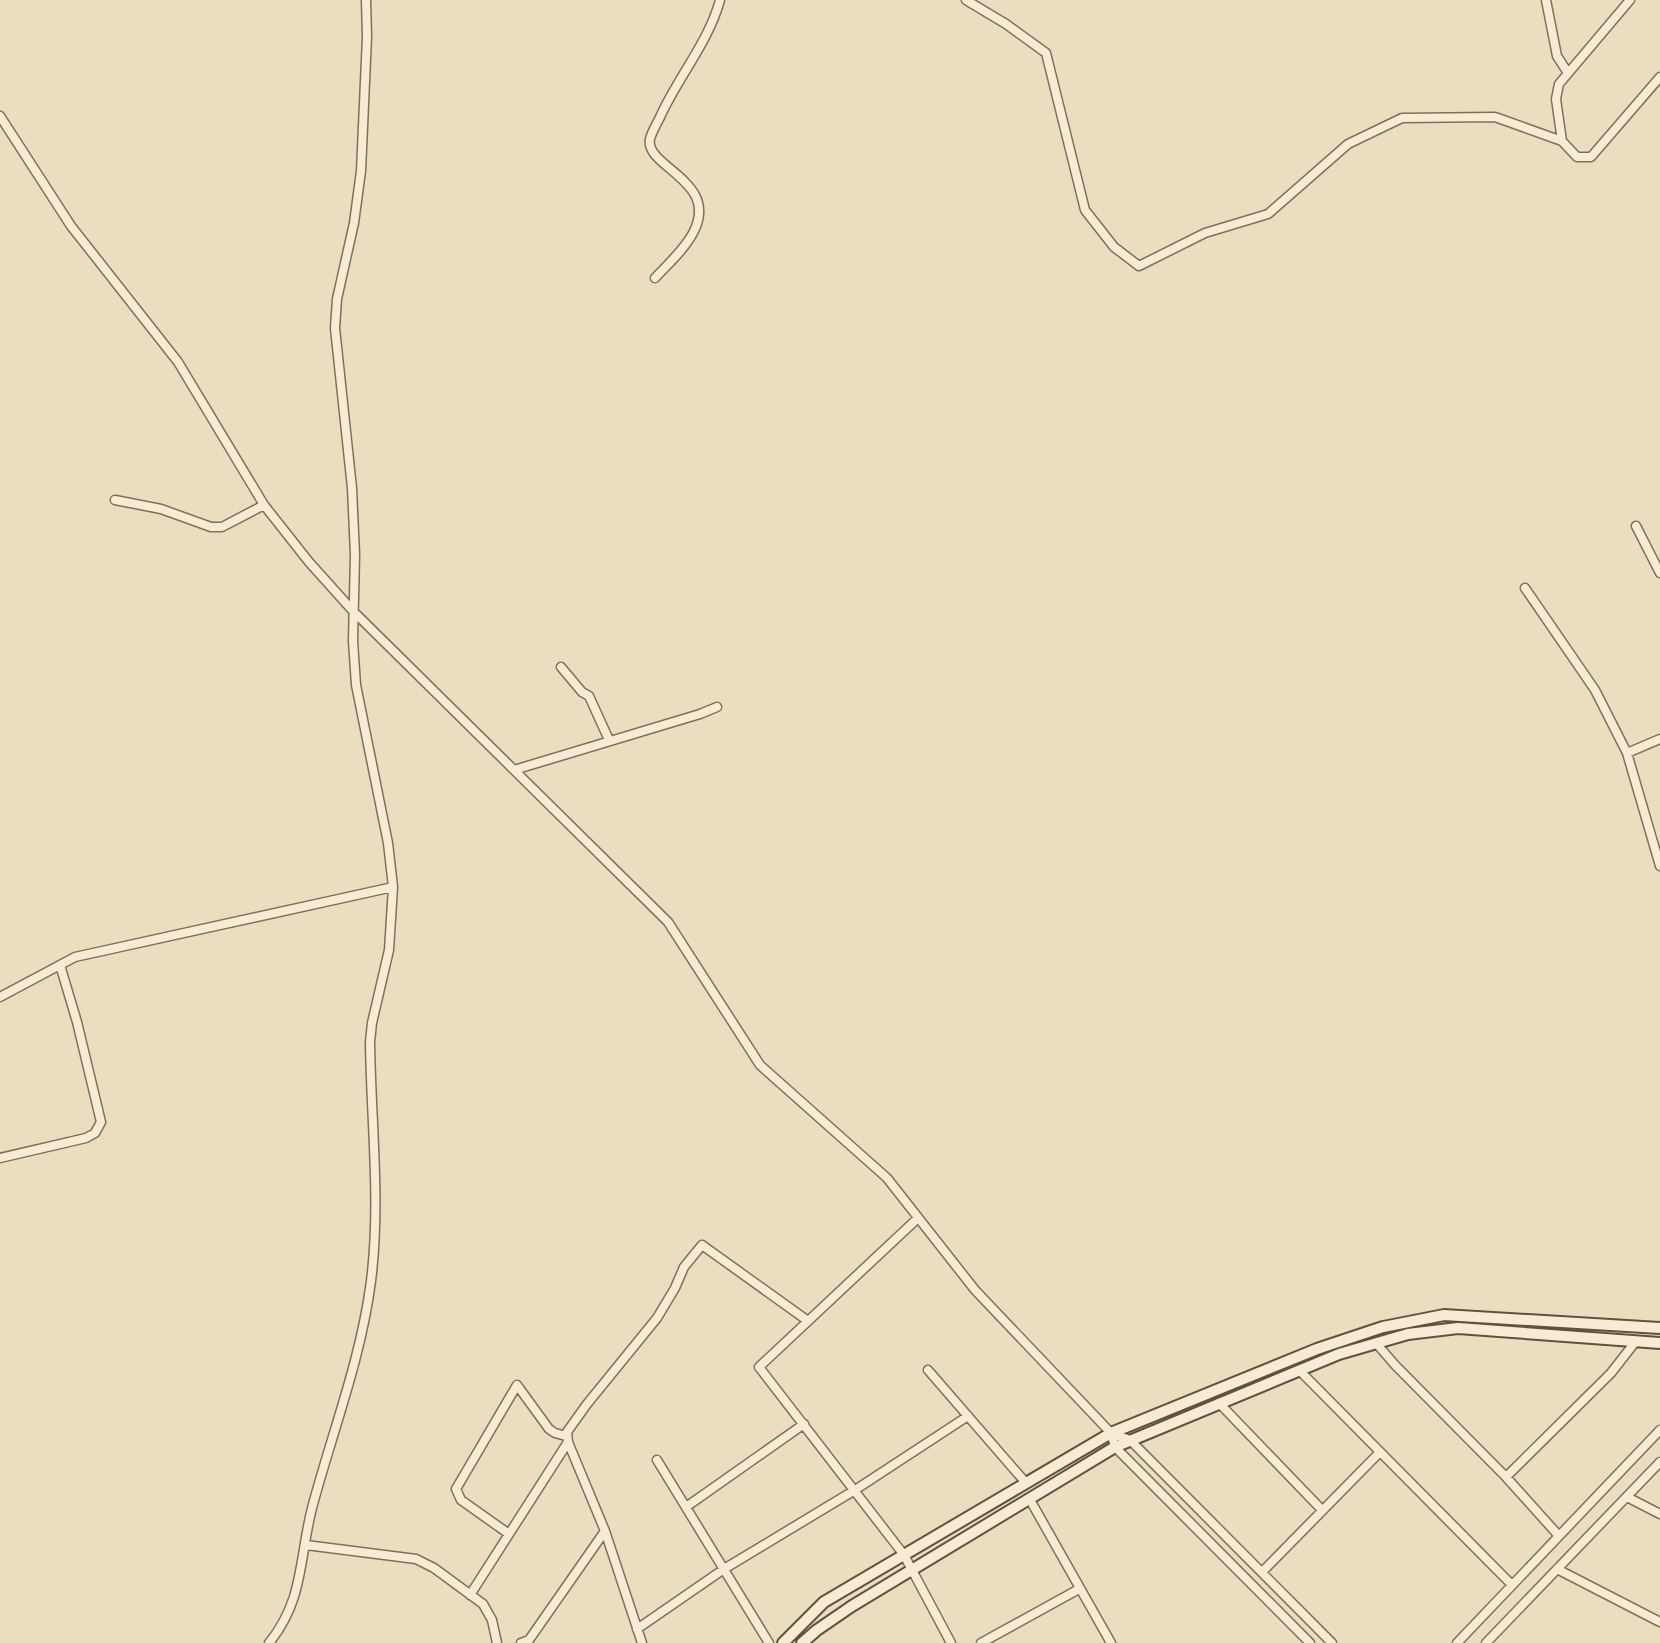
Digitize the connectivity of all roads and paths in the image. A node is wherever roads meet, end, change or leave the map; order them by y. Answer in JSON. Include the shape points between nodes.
{"nodes":[{"id":1,"x":366,"y":0,"type":"edge"},
{"id":2,"x":720,"y":0,"type":"edge"},
{"id":3,"x":967,"y":0,"type":"edge"},
{"id":4,"x":1546,"y":0,"type":"edge"},
{"id":5,"x":1630,"y":0,"type":"edge"},
{"id":6,"x":1568,"y":73,"type":"junction"},
{"id":7,"x":1660,"y":77,"type":"edge"},
{"id":8,"x":0,"y":116,"type":"edge"},
{"id":9,"x":1562,"y":141,"type":"junction"},
{"id":10,"x":655,"y":278,"type":"dead end"},
{"id":11,"x":115,"y":500,"type":"dead end"},
{"id":12,"x":264,"y":505,"type":"junction"},
{"id":13,"x":1636,"y":526,"type":"dead end"},
{"id":14,"x":1660,"y":573,"type":"edge"},
{"id":15,"x":1525,"y":588,"type":"dead end"},
{"id":16,"x":354,"y":611,"type":"junction"},
{"id":17,"x":561,"y":667,"type":"dead end"},
{"id":18,"x":717,"y":707,"type":"dead end"},
{"id":19,"x":609,"y":740,"type":"junction"},
{"id":20,"x":1660,"y":740,"type":"edge"},
{"id":21,"x":1627,"y":752,"type":"junction"},
{"id":22,"x":514,"y":770,"type":"junction"},
{"id":23,"x":1656,"y":839,"type":"edge"},
{"id":24,"x":1660,"y":866,"type":"edge"},
{"id":25,"x":393,"y":887,"type":"junction"},
{"id":26,"x":60,"y":965,"type":"junction"},
{"id":27,"x":0,"y":997,"type":"edge"},
{"id":28,"x":0,"y":1158,"type":"edge"},
{"id":29,"x":918,"y":1218,"type":"junction"},
{"id":30,"x":808,"y":1321,"type":"junction"},
{"id":31,"x":1660,"y":1328,"type":"edge"},
{"id":32,"x":1636,"y":1341,"type":"junction"},
{"id":33,"x":1376,"y":1343,"type":"junction"},
{"id":34,"x":1660,"y":1343,"type":"edge"},
{"id":35,"x":928,"y":1370,"type":"dead end"},
{"id":36,"x":1298,"y":1370,"type":"junction"},
{"id":37,"x":1219,"y":1403,"type":"junction"},
{"id":38,"x":968,"y":1416,"type":"junction"},
{"id":39,"x":804,"y":1423,"type":"junction"},
{"id":40,"x":1660,"y":1430,"type":"edge"},
{"id":41,"x":1111,"y":1433,"type":"junction"},
{"id":42,"x":567,"y":1439,"type":"junction"},
{"id":43,"x":1130,"y":1440,"type":"junction"},
{"id":44,"x":1115,"y":1447,"type":"junction"},
{"id":45,"x":1380,"y":1452,"type":"junction"},
{"id":46,"x":657,"y":1460,"type":"dead end"},
{"id":47,"x":1660,"y":1462,"type":"edge"},
{"id":48,"x":1506,"y":1476,"type":"junction"},
{"id":49,"x":1026,"y":1483,"type":"junction"},
{"id":50,"x":855,"y":1490,"type":"junction"},
{"id":51,"x":1627,"y":1497,"type":"junction"},
{"id":52,"x":1029,"y":1498,"type":"junction"},
{"id":53,"x":686,"y":1507,"type":"junction"},
{"id":54,"x":1322,"y":1510,"type":"junction"},
{"id":55,"x":1660,"y":1514,"type":"edge"},
{"id":56,"x":605,"y":1531,"type":"junction"},
{"id":57,"x":509,"y":1534,"type":"junction"},
{"id":58,"x":1559,"y":1536,"type":"junction"},
{"id":59,"x":306,"y":1545,"type":"junction"},
{"id":60,"x":904,"y":1555,"type":"junction"},
{"id":61,"x":724,"y":1569,"type":"junction"},
{"id":62,"x":913,"y":1569,"type":"junction"},
{"id":63,"x":1557,"y":1569,"type":"junction"},
{"id":64,"x":1262,"y":1572,"type":"junction"},
{"id":65,"x":1512,"y":1585,"type":"junction"},
{"id":66,"x":1079,"y":1589,"type":"junction"},
{"id":67,"x":470,"y":1595,"type":"junction"},
{"id":68,"x":1660,"y":1622,"type":"edge"},
{"id":69,"x":637,"y":1629,"type":"junction"},
{"id":70,"x":269,"y":1643,"type":"edge"},
{"id":71,"x":497,"y":1643,"type":"edge"},
{"id":72,"x":521,"y":1643,"type":"edge"},
{"id":73,"x":642,"y":1643,"type":"edge"},
{"id":74,"x":769,"y":1643,"type":"edge"},
{"id":75,"x":783,"y":1643,"type":"edge"},
{"id":76,"x":802,"y":1643,"type":"edge"},
{"id":77,"x":951,"y":1643,"type":"edge"},
{"id":78,"x":981,"y":1643,"type":"edge"},
{"id":79,"x":1111,"y":1643,"type":"edge"},
{"id":80,"x":1310,"y":1643,"type":"edge"},
{"id":81,"x":1332,"y":1643,"type":"edge"},
{"id":82,"x":1457,"y":1643,"type":"edge"},
{"id":83,"x":1486,"y":1643,"type":"edge"}],
"edges":[{"from":1,"to":16,"type":"street","via":[[361,171],[335,328],[351,477]]},
{"from":2,"to":10,"type":"street","via":[[715,20],[672,91],[650,139],[653,152],[687,184],[699,204],[693,232]]},
{"from":3,"to":9,"type":"street","via":[[1046,53],[1085,210],[1114,247],[1139,266],[1205,233],[1268,214],[1348,144],[1402,118],[1495,117]]},
{"from":4,"to":6,"type":"street","via":[[1557,56]]},
{"from":5,"to":6,"type":"street"},
{"from":6,"to":9,"type":"street","via":[[1556,94]]},
{"from":7,"to":9,"type":"street","via":[[1591,157],[1577,157]]},
{"from":8,"to":12,"type":"street","via":[[71,226],[178,362]]},
{"from":11,"to":12,"type":"street","via":[[160,509],[211,527],[222,527]]},
{"from":12,"to":16,"type":"street"},
{"from":13,"to":14,"type":"street"},
{"from":15,"to":21,"type":"street","via":[[1595,690]]},
{"from":16,"to":22,"type":"street"},
{"from":16,"to":25,"type":"street","via":[[356,685]]},
{"from":17,"to":19,"type":"street","via":[[589,696]]},
{"from":18,"to":19,"type":"street"},
{"from":19,"to":22,"type":"street"},
{"from":20,"to":21,"type":"street"},
{"from":21,"to":23,"type":"street"},
{"from":22,"to":29,"type":"street","via":[[668,922],[760,1065],[887,1178]]},
{"from":23,"to":24,"type":"street"},
{"from":25,"to":26,"type":"street","via":[[75,957]]},
{"from":25,"to":59,"type":"street","via":[[389,950],[370,1042],[374,1223],[370,1284],[358,1349]]},
{"from":26,"to":27,"type":"street"},
{"from":26,"to":28,"type":"street","via":[[101,1122],[86,1139]]},
{"from":29,"to":30,"type":"street"},
{"from":29,"to":41,"type":"street","via":[[975,1290]]},
{"from":30,"to":39,"type":"street","via":[[760,1367]]},
{"from":30,"to":42,"type":"street","via":[[702,1245],[684,1267],[657,1318],[587,1404]]},
{"from":31,"to":41,"type":"street","via":[[1444,1315],[1383,1327],[1317,1349]]},
{"from":32,"to":33,"type":"street","via":[[1458,1328]]},
{"from":32,"to":34,"type":"street"},
{"from":32,"to":48,"type":"street","via":[[1611,1373]]},
{"from":33,"to":36,"type":"street"},
{"from":33,"to":48,"type":"street"},
{"from":35,"to":38,"type":"street"},
{"from":36,"to":37,"type":"street"},
{"from":36,"to":45,"type":"street"},
{"from":37,"to":43,"type":"street"},
{"from":37,"to":54,"type":"street"},
{"from":38,"to":49,"type":"street"},
{"from":38,"to":50,"type":"street"},
{"from":39,"to":50,"type":"street"},
{"from":39,"to":53,"type":"street"},
{"from":40,"to":58,"type":"street"},
{"from":41,"to":43,"type":"street"},
{"from":41,"to":44,"type":"street"},
{"from":41,"to":49,"type":"street"},
{"from":42,"to":56,"type":"street"},
{"from":42,"to":57,"type":"street"},
{"from":42,"to":57,"type":"street","via":[[550,1429],[517,1385],[456,1489],[461,1500]]},
{"from":43,"to":44,"type":"street"},
{"from":43,"to":64,"type":"street"},
{"from":44,"to":52,"type":"street"},
{"from":44,"to":80,"type":"street"},
{"from":45,"to":54,"type":"street"},
{"from":45,"to":65,"type":"street"},
{"from":46,"to":53,"type":"street"},
{"from":47,"to":51,"type":"street"},
{"from":48,"to":58,"type":"street"},
{"from":49,"to":60,"type":"street"},
{"from":50,"to":60,"type":"street"},
{"from":50,"to":61,"type":"street"},
{"from":51,"to":55,"type":"street"},
{"from":51,"to":63,"type":"street"},
{"from":52,"to":62,"type":"street"},
{"from":52,"to":66,"type":"street"},
{"from":53,"to":61,"type":"street"},
{"from":54,"to":64,"type":"street"},
{"from":56,"to":69,"type":"street"},
{"from":56,"to":72,"type":"street","via":[[529,1640]]},
{"from":57,"to":67,"type":"street"},
{"from":58,"to":65,"type":"street"},
{"from":59,"to":67,"type":"street","via":[[415,1559]]},
{"from":59,"to":70,"type":"street","via":[[297,1592],[284,1625]]},
{"from":60,"to":62,"type":"street"},
{"from":60,"to":75,"type":"street","via":[[824,1602]]},
{"from":61,"to":69,"type":"street"},
{"from":61,"to":74,"type":"street"},
{"from":62,"to":76,"type":"street"},
{"from":62,"to":77,"type":"street"},
{"from":63,"to":68,"type":"street"},
{"from":63,"to":83,"type":"street"},
{"from":64,"to":81,"type":"street"},
{"from":65,"to":82,"type":"street"},
{"from":66,"to":78,"type":"street"},
{"from":66,"to":79,"type":"street"},
{"from":67,"to":71,"type":"street","via":[[483,1604],[492,1620]]},
{"from":69,"to":73,"type":"street"}]}
